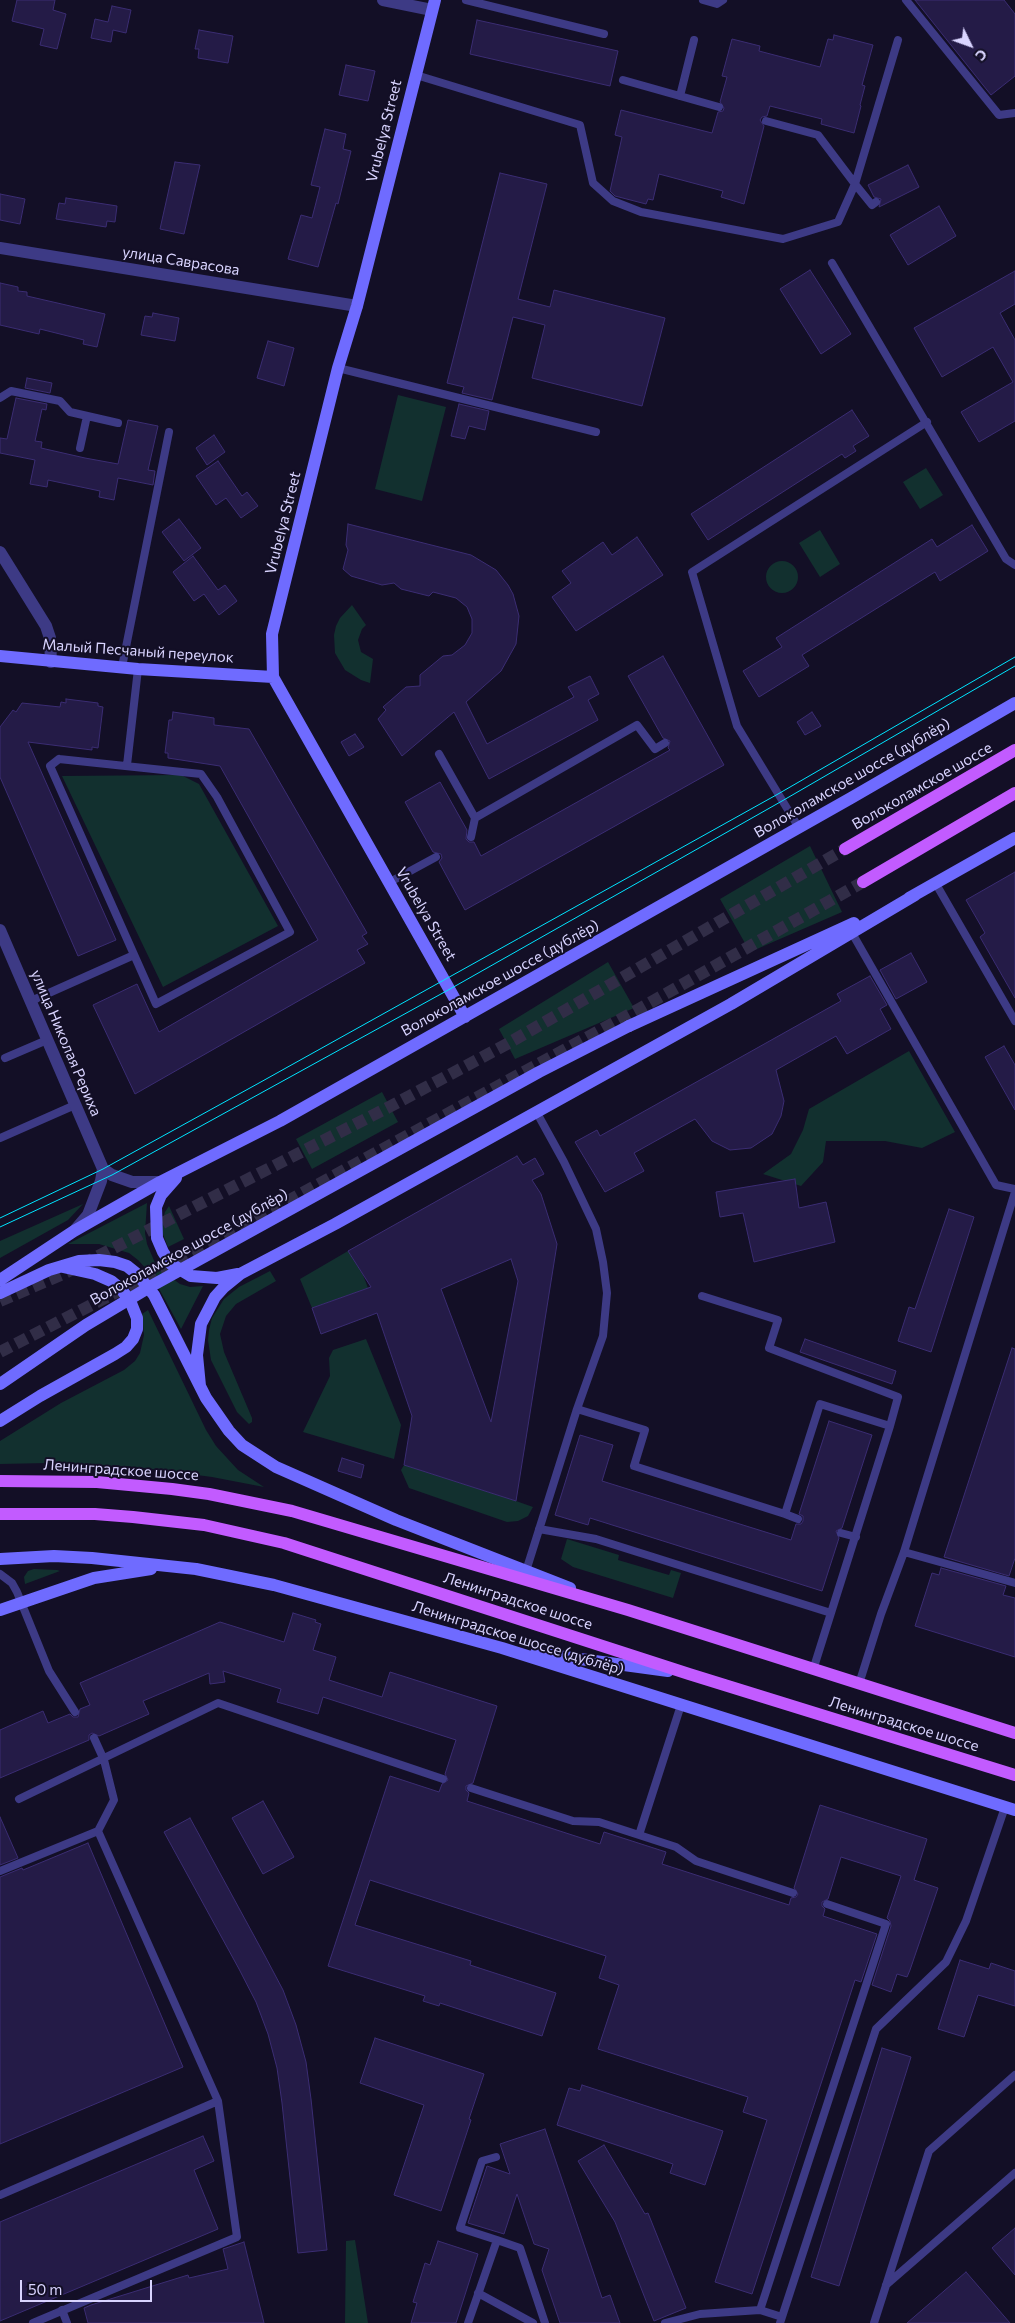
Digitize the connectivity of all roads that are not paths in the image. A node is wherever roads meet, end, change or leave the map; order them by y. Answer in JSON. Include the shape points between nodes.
{"nodes":[{"id":1,"x":383,"y":0,"type":"edge"},
{"id":2,"x":466,"y":0,"type":"edge"},
{"id":3,"x":702,"y":0,"type":"edge"},
{"id":4,"x":723,"y":0,"type":"edge"},
{"id":5,"x":906,"y":0,"type":"edge"},
{"id":6,"x":433,"y":5,"type":"edge"},
{"id":7,"x":604,"y":34,"type":"dead end"},
{"id":8,"x":694,"y":40,"type":"dead end"},
{"id":9,"x":898,"y":40,"type":"dead end"},
{"id":10,"x":416,"y":74,"type":"junction"},
{"id":11,"x":623,"y":80,"type":"dead end"},
{"id":12,"x":680,"y":96,"type":"junction"},
{"id":13,"x":719,"y":107,"type":"dead end"},
{"id":14,"x":1015,"y":113,"type":"edge"},
{"id":15,"x":766,"y":121,"type":"dead end"},
{"id":16,"x":855,"y":184,"type":"junction"},
{"id":17,"x":876,"y":202,"type":"dead end"},
{"id":18,"x":0,"y":248,"type":"edge"},
{"id":19,"x":832,"y":263,"type":"dead end"},
{"id":20,"x":357,"y":306,"type":"junction"},
{"id":21,"x":338,"y":368,"type":"junction"},
{"id":22,"x":0,"y":398,"type":"edge"},
{"id":23,"x":87,"y":416,"type":"junction"},
{"id":24,"x":927,"y":422,"type":"junction"},
{"id":25,"x":118,"y":423,"type":"dead end"},
{"id":26,"x":169,"y":432,"type":"dead end"},
{"id":27,"x":596,"y":432,"type":"dead end"},
{"id":28,"x":80,"y":448,"type":"dead end"},
{"id":29,"x":0,"y":552,"type":"edge"},
{"id":30,"x":1015,"y":554,"type":"edge"},
{"id":31,"x":1006,"y":559,"type":"junction"},
{"id":32,"x":1015,"y":565,"type":"edge"},
{"id":33,"x":0,"y":656,"type":"edge"},
{"id":34,"x":51,"y":662,"type":"junction"},
{"id":35,"x":122,"y":667,"type":"junction"},
{"id":36,"x":138,"y":669,"type":"junction"},
{"id":37,"x":273,"y":677,"type":"junction"},
{"id":38,"x":1015,"y":703,"type":"edge"},
{"id":39,"x":665,"y":743,"type":"dead end"},
{"id":40,"x":1015,"y":750,"type":"edge"},
{"id":41,"x":439,"y":754,"type":"dead end"},
{"id":42,"x":127,"y":765,"type":"junction"},
{"id":43,"x":1015,"y":793,"type":"edge"},
{"id":44,"x":475,"y":818,"type":"junction"},
{"id":45,"x":798,"y":828,"type":"junction"},
{"id":46,"x":471,"y":837,"type":"dead end"},
{"id":47,"x":1015,"y":838,"type":"edge"},
{"id":48,"x":845,"y":849,"type":"tunnel mouth"},
{"id":49,"x":436,"y":857,"type":"dead end"},
{"id":50,"x":390,"y":882,"type":"junction"},
{"id":51,"x":863,"y":882,"type":"tunnel mouth"},
{"id":52,"x":936,"y":884,"type":"junction"},
{"id":53,"x":915,"y":895,"type":"junction"},
{"id":54,"x":0,"y":930,"type":"edge"},
{"id":55,"x":852,"y":933,"type":"junction"},
{"id":56,"x":4,"y":952,"type":"edge"},
{"id":57,"x":134,"y":955,"type":"junction"},
{"id":58,"x":31,"y":1001,"type":"junction"},
{"id":59,"x":465,"y":1018,"type":"junction"},
{"id":60,"x":1015,"y":1021,"type":"edge"},
{"id":61,"x":47,"y":1040,"type":"junction"},
{"id":62,"x":5,"y":1058,"type":"dead end"},
{"id":63,"x":75,"y":1105,"type":"junction"},
{"id":64,"x":537,"y":1113,"type":"junction"},
{"id":65,"x":0,"y":1138,"type":"edge"},
{"id":66,"x":189,"y":1168,"type":"junction"},
{"id":67,"x":103,"y":1169,"type":"junction"},
{"id":68,"x":160,"y":1182,"type":"junction"},
{"id":69,"x":1015,"y":1191,"type":"edge"},
{"id":70,"x":74,"y":1231,"type":"junction"},
{"id":71,"x":61,"y":1267,"type":"junction"},
{"id":72,"x":240,"y":1274,"type":"junction"},
{"id":73,"x":0,"y":1280,"type":"edge"},
{"id":74,"x":0,"y":1293,"type":"edge"},
{"id":75,"x":702,"y":1296,"type":"dead end"},
{"id":76,"x":0,"y":1384,"type":"edge"},
{"id":77,"x":200,"y":1386,"type":"junction"},
{"id":78,"x":577,"y":1409,"type":"junction"},
{"id":79,"x":0,"y":1421,"type":"edge"},
{"id":80,"x":890,"y":1426,"type":"junction"},
{"id":81,"x":0,"y":1481,"type":"edge"},
{"id":82,"x":0,"y":1514,"type":"edge"},
{"id":83,"x":785,"y":1514,"type":"junction"},
{"id":84,"x":798,"y":1519,"type":"dead end"},
{"id":85,"x":539,"y":1529,"type":"junction"},
{"id":86,"x":841,"y":1533,"type":"dead end"},
{"id":87,"x":856,"y":1537,"type":"junction"},
{"id":88,"x":904,"y":1552,"type":"junction"},
{"id":89,"x":0,"y":1559,"type":"edge"},
{"id":90,"x":178,"y":1566,"type":"junction"},
{"id":91,"x":526,"y":1571,"type":"junction"},
{"id":92,"x":0,"y":1574,"type":"edge"},
{"id":93,"x":1015,"y":1583,"type":"edge"},
{"id":94,"x":21,"y":1602,"type":"junction"},
{"id":95,"x":0,"y":1610,"type":"edge"},
{"id":96,"x":628,"y":1610,"type":"junction"},
{"id":97,"x":832,"y":1613,"type":"junction"},
{"id":98,"x":502,"y":1648,"type":"junction"},
{"id":99,"x":814,"y":1670,"type":"junction"},
{"id":100,"x":689,"y":1674,"type":"junction"},
{"id":101,"x":859,"y":1684,"type":"junction"},
{"id":102,"x":681,"y":1704,"type":"junction"},
{"id":103,"x":75,"y":1712,"type":"dead end"},
{"id":104,"x":1015,"y":1733,"type":"edge"},
{"id":105,"x":94,"y":1738,"type":"dead end"},
{"id":106,"x":104,"y":1760,"type":"junction"},
{"id":107,"x":1015,"y":1775,"type":"edge"},
{"id":108,"x":443,"y":1779,"type":"dead end"},
{"id":109,"x":471,"y":1788,"type":"dead end"},
{"id":110,"x":18,"y":1799,"type":"dead end"},
{"id":111,"x":1010,"y":1808,"type":"edge"},
{"id":112,"x":98,"y":1831,"type":"junction"},
{"id":113,"x":639,"y":1835,"type":"junction"},
{"id":114,"x":0,"y":1872,"type":"edge"},
{"id":115,"x":793,"y":1893,"type":"dead end"},
{"id":116,"x":827,"y":1904,"type":"dead end"},
{"id":117,"x":1015,"y":2075,"type":"edge"},
{"id":118,"x":218,"y":2101,"type":"junction"},
{"id":119,"x":496,"y":2158,"type":"dead end"},
{"id":120,"x":1015,"y":2174,"type":"edge"},
{"id":121,"x":0,"y":2194,"type":"edge"},
{"id":122,"x":497,"y":2240,"type":"junction"},
{"id":123,"x":886,"y":2286,"type":"junction"},
{"id":124,"x":478,"y":2293,"type":"junction"},
{"id":125,"x":62,"y":2310,"type":"junction"},
{"id":126,"x":760,"y":2310,"type":"junction"},
{"id":127,"x":781,"y":2320,"type":"edge"},
{"id":128,"x":33,"y":2323,"type":"edge"},
{"id":129,"x":67,"y":2323,"type":"edge"},
{"id":130,"x":468,"y":2323,"type":"edge"},
{"id":131,"x":533,"y":2323,"type":"edge"},
{"id":132,"x":544,"y":2323,"type":"edge"},
{"id":133,"x":665,"y":2323,"type":"edge"},
{"id":134,"x":874,"y":2323,"type":"edge"}],
"edges":[{"from":1,"to":6,"type":"street"},
{"from":2,"to":7,"type":"lane"},
{"from":3,"to":4,"type":"lane","via":[[717,4]]},
{"from":5,"to":14,"type":"lane","via":[[998,115]]},
{"from":6,"to":10,"type":"main road","name":"Vrubelya Street"},
{"from":8,"to":12,"type":"lane"},
{"from":9,"to":16,"type":"lane"},
{"from":10,"to":16,"type":"lane","via":[[580,125],[592,183],[614,201],[641,212],[783,239],[838,222]]},
{"from":10,"to":20,"type":"main road","name":"Vrubelya Street"},
{"from":11,"to":12,"type":"lane"},
{"from":12,"to":13,"type":"lane"},
{"from":15,"to":16,"type":"lane","via":[[818,135]]},
{"from":16,"to":17,"type":"lane","via":[[872,204]]},
{"from":18,"to":20,"type":"street","name":"улица Саврасова"},
{"from":19,"to":24,"type":"lane"},
{"from":20,"to":21,"type":"main road","name":"Vrubelya Street"},
{"from":21,"to":27,"type":"lane"},
{"from":21,"to":37,"type":"main road","name":"Vrubelya Street","via":[[272,634]]},
{"from":22,"to":23,"type":"lane","via":[[11,391],[60,401],[70,412]]},
{"from":23,"to":25,"type":"lane"},
{"from":23,"to":28,"type":"lane"},
{"from":24,"to":31,"type":"lane"},
{"from":24,"to":45,"type":"lane","via":[[692,572],[737,726]]},
{"from":26,"to":35,"type":"lane"},
{"from":29,"to":34,"type":"street","via":[[46,626]]},
{"from":30,"to":31,"type":"lane"},
{"from":31,"to":32,"type":"lane"},
{"from":33,"to":34,"type":"main road","name":"Малый Песчаный переулок"},
{"from":34,"to":35,"type":"main road","name":"Малый Песчаный переулок"},
{"from":35,"to":36,"type":"main road","name":"Малый Песчаный переулок"},
{"from":36,"to":37,"type":"main road","name":"Малый Песчаный переулок"},
{"from":36,"to":42,"type":"lane"},
{"from":37,"to":50,"type":"main road","name":"Vrubelya Street"},
{"from":38,"to":45,"type":"main road","name":"Волоколамское шоссе (дублёр)"},
{"from":39,"to":44,"type":"lane","via":[[654,749],[637,725]]},
{"from":40,"to":48,"type":"main road","name":"Волоколамское шоссе"},
{"from":41,"to":44,"type":"lane"},
{"from":42,"to":57,"type":"lane","via":[[59,759],[50,766]]},
{"from":42,"to":57,"type":"lane","via":[[201,774],[217,797],[290,932],[156,1004]]},
{"from":43,"to":51,"type":"main road"},
{"from":44,"to":46,"type":"lane"},
{"from":45,"to":59,"type":"main road","name":"Волоколамское шоссе (дублёр)"},
{"from":47,"to":52,"type":"main road","name":"Волоколамское шоссе (дублёр)"},
{"from":49,"to":50,"type":"lane"},
{"from":50,"to":59,"type":"main road","name":"Vrubelya Street"},
{"from":52,"to":53,"type":"main road","name":"Волоколамское шоссе (дублёр)"},
{"from":52,"to":60,"type":"lane"},
{"from":53,"to":55,"type":"main road"},
{"from":53,"to":76,"type":"main road","name":"Волоколамское шоссе (дублёр)","bridge":true,"via":[[629,1026],[539,1072],[153,1284]]},
{"from":54,"to":56,"type":"street","name":"улица Николая Рериха"},
{"from":55,"to":64,"type":"main road"},
{"from":55,"to":69,"type":"lane","via":[[996,1185]]},
{"from":56,"to":58,"type":"street","name":"улица Николая Рериха"},
{"from":57,"to":58,"type":"lane"},
{"from":58,"to":61,"type":"street","name":"улица Николая Рериха"},
{"from":59,"to":66,"type":"main road","name":"Волоколамское шоссе (дублёр)"},
{"from":61,"to":62,"type":"lane"},
{"from":61,"to":63,"type":"street","name":"улица Николая Рериха"},
{"from":63,"to":65,"type":"lane"},
{"from":63,"to":67,"type":"street","name":"улица Николая Рериха"},
{"from":64,"to":72,"type":"main road"},
{"from":64,"to":78,"type":"lane","via":[[596,1229],[603,1262],[607,1293],[603,1336]]},
{"from":66,"to":68,"type":"main road","name":"Волоколамское шоссе (дублёр)"},
{"from":66,"to":72,"type":"main road","via":[[170,1182],[161,1194],[156,1207],[156,1238],[171,1264],[191,1276],[217,1278]]},
{"from":67,"to":68,"type":"street","via":[[132,1182]]},
{"from":67,"to":70,"type":"street","via":[[88,1215]]},
{"from":68,"to":70,"type":"main road","name":"Волоколамское шоссе (дублёр)"},
{"from":69,"to":88,"type":"lane"},
{"from":70,"to":73,"type":"main road","name":"Волоколамское шоссе (дублёр)"},
{"from":71,"to":74,"type":"main road"},
{"from":71,"to":77,"type":"main road","via":[[79,1261],[99,1260],[127,1266],[137,1274],[154,1294]]},
{"from":71,"to":79,"type":"main road","via":[[95,1274],[122,1290],[132,1303],[137,1330],[126,1348]]},
{"from":72,"to":77,"type":"main road","via":[[215,1296],[201,1324],[197,1355]]},
{"from":75,"to":80,"type":"lane","via":[[778,1320],[769,1348],[898,1397]]},
{"from":77,"to":91,"type":"main road","via":[[229,1431],[260,1459],[396,1520]]},
{"from":78,"to":83,"type":"lane","via":[[645,1430],[634,1466]]},
{"from":78,"to":85,"type":"lane"},
{"from":80,"to":83,"type":"lane","via":[[820,1404]]},
{"from":80,"to":87,"type":"lane"},
{"from":81,"to":96,"type":"main road","name":"Ленинградское шоссе","via":[[135,1485],[242,1500],[324,1520]]},
{"from":82,"to":100,"type":"main road","name":"Ленинградское шоссе","via":[[123,1516],[243,1533],[346,1562]]},
{"from":83,"to":84,"type":"lane"},
{"from":85,"to":91,"type":"lane"},
{"from":85,"to":97,"type":"lane","via":[[596,1539]]},
{"from":86,"to":87,"type":"lane"},
{"from":87,"to":97,"type":"lane"},
{"from":88,"to":93,"type":"lane"},
{"from":88,"to":101,"type":"lane"},
{"from":89,"to":90,"type":"main road","name":"Ленинградское шоссе (дублёр)","via":[[54,1556]]},
{"from":90,"to":94,"type":"main road","via":[[94,1578]]},
{"from":90,"to":98,"type":"main road","name":"Ленинградское шоссе (дублёр)","via":[[274,1585]]},
{"from":91,"to":96,"type":"main road"},
{"from":92,"to":94,"type":"lane","via":[[12,1582]]},
{"from":94,"to":95,"type":"main road"},
{"from":94,"to":103,"type":"lane","via":[[49,1671]]},
{"from":96,"to":99,"type":"main road","name":"Ленинградское шоссе"},
{"from":97,"to":99,"type":"lane"},
{"from":98,"to":100,"type":"main road"},
{"from":98,"to":102,"type":"main road","name":"Ленинградское шоссе (дублёр)"},
{"from":99,"to":101,"type":"main road","name":"Ленинградское шоссе"},
{"from":100,"to":107,"type":"main road","name":"Ленинградское шоссе"},
{"from":101,"to":104,"type":"main road","name":"Ленинградское шоссе"},
{"from":102,"to":111,"type":"main road","name":"Ленинградское шоссе (дублёр)"},
{"from":102,"to":113,"type":"lane"},
{"from":105,"to":106,"type":"lane"},
{"from":106,"to":108,"type":"lane","via":[[218,1703]]},
{"from":106,"to":110,"type":"lane"},
{"from":106,"to":112,"type":"lane","via":[[114,1800]]},
{"from":109,"to":113,"type":"lane","via":[[573,1821],[599,1822]]},
{"from":111,"to":127,"type":"lane","via":[[946,1962],[876,2028]]},
{"from":112,"to":114,"type":"lane"},
{"from":112,"to":118,"type":"lane"},
{"from":113,"to":115,"type":"lane","via":[[676,1847],[696,1861]]},
{"from":116,"to":126,"type":"lane","via":[[886,1924]]},
{"from":117,"to":123,"type":"lane","via":[[929,2151]]},
{"from":118,"to":121,"type":"lane"},
{"from":118,"to":125,"type":"lane","via":[[237,2237]]},
{"from":119,"to":122,"type":"lane","via":[[482,2161],[460,2228]]},
{"from":120,"to":123,"type":"lane"},
{"from":122,"to":124,"type":"lane"},
{"from":122,"to":132,"type":"lane","via":[[520,2248]]},
{"from":123,"to":134,"type":"lane"},
{"from":124,"to":130,"type":"lane"},
{"from":124,"to":131,"type":"lane"},
{"from":125,"to":128,"type":"lane"},
{"from":125,"to":129,"type":"lane"},
{"from":126,"to":127,"type":"lane"},
{"from":126,"to":133,"type":"lane","via":[[700,2314]]}]}
